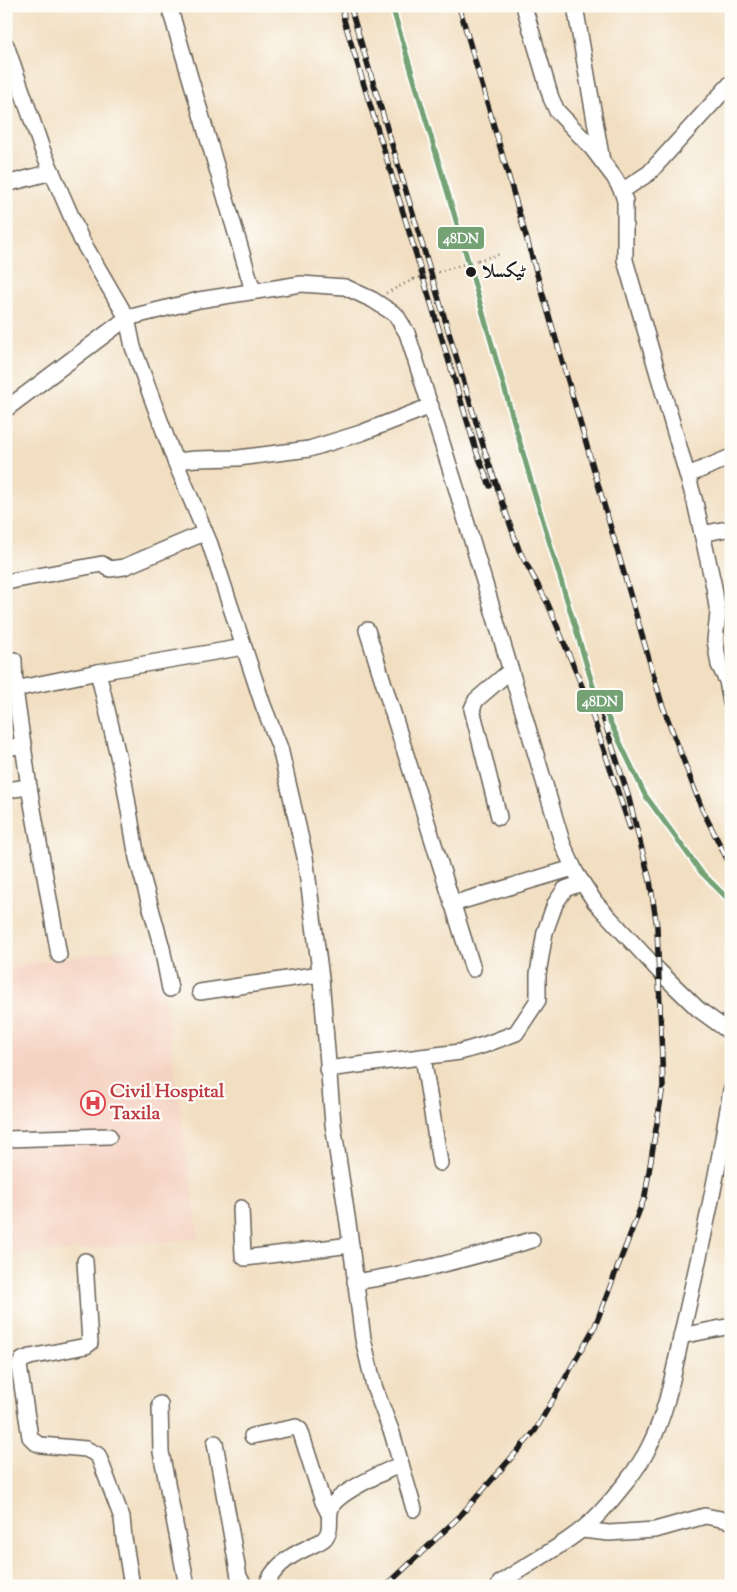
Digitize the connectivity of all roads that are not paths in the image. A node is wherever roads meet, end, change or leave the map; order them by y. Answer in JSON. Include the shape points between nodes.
{"nodes":[{"id":1,"x":169,"y":6,"type":"edge"},
{"id":2,"x":524,"y":6,"type":"edge"},
{"id":3,"x":574,"y":6,"type":"edge"},
{"id":4,"x":6,"y":45,"type":"edge"},
{"id":5,"x":731,"y":83,"type":"edge"},
{"id":6,"x":13,"y":84,"type":"edge"},
{"id":7,"x":602,"y":162,"type":"junction"},
{"id":8,"x":52,"y":172,"type":"junction"},
{"id":9,"x":6,"y":184,"type":"edge"},
{"id":10,"x":622,"y":191,"type":"junction"},
{"id":11,"x":253,"y":291,"type":"junction"},
{"id":12,"x":127,"y":318,"type":"junction"},
{"id":13,"x":431,"y":406,"type":"junction"},
{"id":14,"x":6,"y":409,"type":"edge"},
{"id":15,"x":731,"y":457,"type":"edge"},
{"id":16,"x":175,"y":462,"type":"junction"},
{"id":17,"x":688,"y":475,"type":"junction"},
{"id":18,"x":731,"y":528,"type":"edge"},
{"id":19,"x":204,"y":533,"type":"junction"},
{"id":20,"x":702,"y":534,"type":"junction"},
{"id":21,"x":6,"y":582,"type":"edge"},
{"id":22,"x":724,"y":616,"type":"edge"},
{"id":23,"x":366,"y":630,"type":"dead end"},
{"id":24,"x":244,"y":647,"type":"junction"},
{"id":25,"x":6,"y":661,"type":"edge"},
{"id":26,"x":511,"y":670,"type":"junction"},
{"id":27,"x":98,"y":672,"type":"junction"},
{"id":28,"x":15,"y":689,"type":"junction"},
{"id":29,"x":731,"y":703,"type":"edge"},
{"id":30,"x":24,"y":745,"type":"junction"},
{"id":31,"x":6,"y":748,"type":"edge"},
{"id":32,"x":29,"y":787,"type":"junction"},
{"id":33,"x":6,"y":790,"type":"edge"},
{"id":34,"x":499,"y":817,"type":"dead end"},
{"id":35,"x":573,"y":868,"type":"junction"},
{"id":36,"x":582,"y":882,"type":"junction"},
{"id":37,"x":452,"y":904,"type":"junction"},
{"id":38,"x":59,"y":955,"type":"dead end"},
{"id":39,"x":472,"y":969,"type":"dead end"},
{"id":40,"x":320,"y":974,"type":"junction"},
{"id":41,"x":170,"y":988,"type":"dead end"},
{"id":42,"x":200,"y":992,"type":"dead end"},
{"id":43,"x":731,"y":1033,"type":"edge"},
{"id":44,"x":423,"y":1057,"type":"junction"},
{"id":45,"x":327,"y":1069,"type":"junction"},
{"id":46,"x":731,"y":1090,"type":"edge"},
{"id":47,"x":109,"y":1136,"type":"dead end"},
{"id":48,"x":6,"y":1139,"type":"edge"},
{"id":49,"x":440,"y":1163,"type":"dead end"},
{"id":50,"x":240,"y":1208,"type":"dead end"},
{"id":51,"x":532,"y":1240,"type":"dead end"},
{"id":52,"x":351,"y":1246,"type":"junction"},
{"id":53,"x":85,"y":1261,"type":"dead end"},
{"id":54,"x":354,"y":1282,"type":"junction"},
{"id":55,"x":731,"y":1326,"type":"edge"},
{"id":56,"x":682,"y":1336,"type":"junction"},
{"id":57,"x":160,"y":1404,"type":"dead end"},
{"id":58,"x":252,"y":1436,"type":"dead end"},
{"id":59,"x":215,"y":1443,"type":"dead end"},
{"id":60,"x":401,"y":1464,"type":"junction"},
{"id":61,"x":414,"y":1509,"type":"dead end"},
{"id":62,"x":330,"y":1514,"type":"junction"},
{"id":63,"x":731,"y":1520,"type":"edge"},
{"id":64,"x":582,"y":1530,"type":"junction"},
{"id":65,"x":132,"y":1586,"type":"edge"},
{"id":66,"x":187,"y":1586,"type":"edge"},
{"id":67,"x":245,"y":1586,"type":"edge"},
{"id":68,"x":266,"y":1586,"type":"edge"},
{"id":69,"x":498,"y":1586,"type":"edge"}],
"edges":[{"from":1,"to":11,"type":"street"},
{"from":2,"to":7,"type":"street","via":[[557,111]]},
{"from":3,"to":7,"type":"street"},
{"from":4,"to":6,"type":"street"},
{"from":5,"to":10,"type":"street","via":[[650,172]]},
{"from":6,"to":8,"type":"street"},
{"from":7,"to":10,"type":"street"},
{"from":8,"to":9,"type":"street"},
{"from":8,"to":12,"type":"street","via":[[81,239]]},
{"from":10,"to":17,"type":"street","via":[[625,201],[625,260]]},
{"from":11,"to":12,"type":"street","via":[[199,300]]},
{"from":11,"to":13,"type":"street","via":[[301,284],[345,287],[373,300],[396,315],[407,333]]},
{"from":12,"to":14,"type":"street"},
{"from":12,"to":16,"type":"street","via":[[133,347]]},
{"from":13,"to":16,"type":"street","via":[[308,449]]},
{"from":13,"to":26,"type":"street"},
{"from":15,"to":17,"type":"street"},
{"from":16,"to":19,"type":"street"},
{"from":17,"to":20,"type":"street"},
{"from":18,"to":20,"type":"street"},
{"from":19,"to":21,"type":"street","via":[[124,567],[110,569],[102,564]]},
{"from":19,"to":24,"type":"street"},
{"from":20,"to":22,"type":"street"},
{"from":22,"to":29,"type":"street","via":[[715,640]]},
{"from":23,"to":37,"type":"street"},
{"from":24,"to":27,"type":"street"},
{"from":24,"to":40,"type":"street","via":[[282,757],[305,857]]},
{"from":25,"to":28,"type":"street","via":[[14,660]]},
{"from":26,"to":34,"type":"street","via":[[476,700],[472,709]]},
{"from":26,"to":35,"type":"street","via":[[563,845]]},
{"from":27,"to":28,"type":"street"},
{"from":27,"to":41,"type":"street","via":[[124,781],[137,858]]},
{"from":28,"to":30,"type":"street"},
{"from":30,"to":31,"type":"street"},
{"from":30,"to":32,"type":"street"},
{"from":32,"to":33,"type":"street"},
{"from":32,"to":38,"type":"street"},
{"from":35,"to":36,"type":"street"},
{"from":35,"to":37,"type":"street"},
{"from":36,"to":43,"type":"street","via":[[595,902],[659,971],[698,1009]]},
{"from":36,"to":44,"type":"street","via":[[565,889],[555,904],[545,932],[538,974],[538,1000],[516,1032],[460,1052]]},
{"from":37,"to":39,"type":"street"},
{"from":40,"to":42,"type":"street"},
{"from":40,"to":45,"type":"street"},
{"from":44,"to":45,"type":"street"},
{"from":44,"to":49,"type":"street"},
{"from":45,"to":52,"type":"street"},
{"from":46,"to":56,"type":"street"},
{"from":47,"to":48,"type":"street"},
{"from":50,"to":52,"type":"street","via":[[245,1258]]},
{"from":51,"to":54,"type":"street","via":[[449,1264]]},
{"from":52,"to":54,"type":"street"},
{"from":53,"to":65,"type":"street","via":[[90,1343],[30,1356],[22,1360],[21,1375],[30,1437],[36,1443],[86,1449],[98,1455],[122,1518]]},
{"from":54,"to":60,"type":"street","via":[[362,1339],[374,1386]]},
{"from":55,"to":56,"type":"street"},
{"from":56,"to":64,"type":"street","via":[[667,1400],[649,1448],[600,1513]]},
{"from":57,"to":66,"type":"street","via":[[161,1452]]},
{"from":58,"to":62,"type":"street","via":[[296,1427],[300,1430],[323,1502]]},
{"from":59,"to":67,"type":"street","via":[[239,1576]]},
{"from":60,"to":61,"type":"street"},
{"from":60,"to":62,"type":"street","via":[[342,1495]]},
{"from":62,"to":68,"type":"street","via":[[330,1526],[322,1541],[287,1558],[270,1575]]},
{"from":63,"to":64,"type":"street","via":[[705,1516],[655,1530],[609,1533]]},
{"from":64,"to":69,"type":"street"}]}
